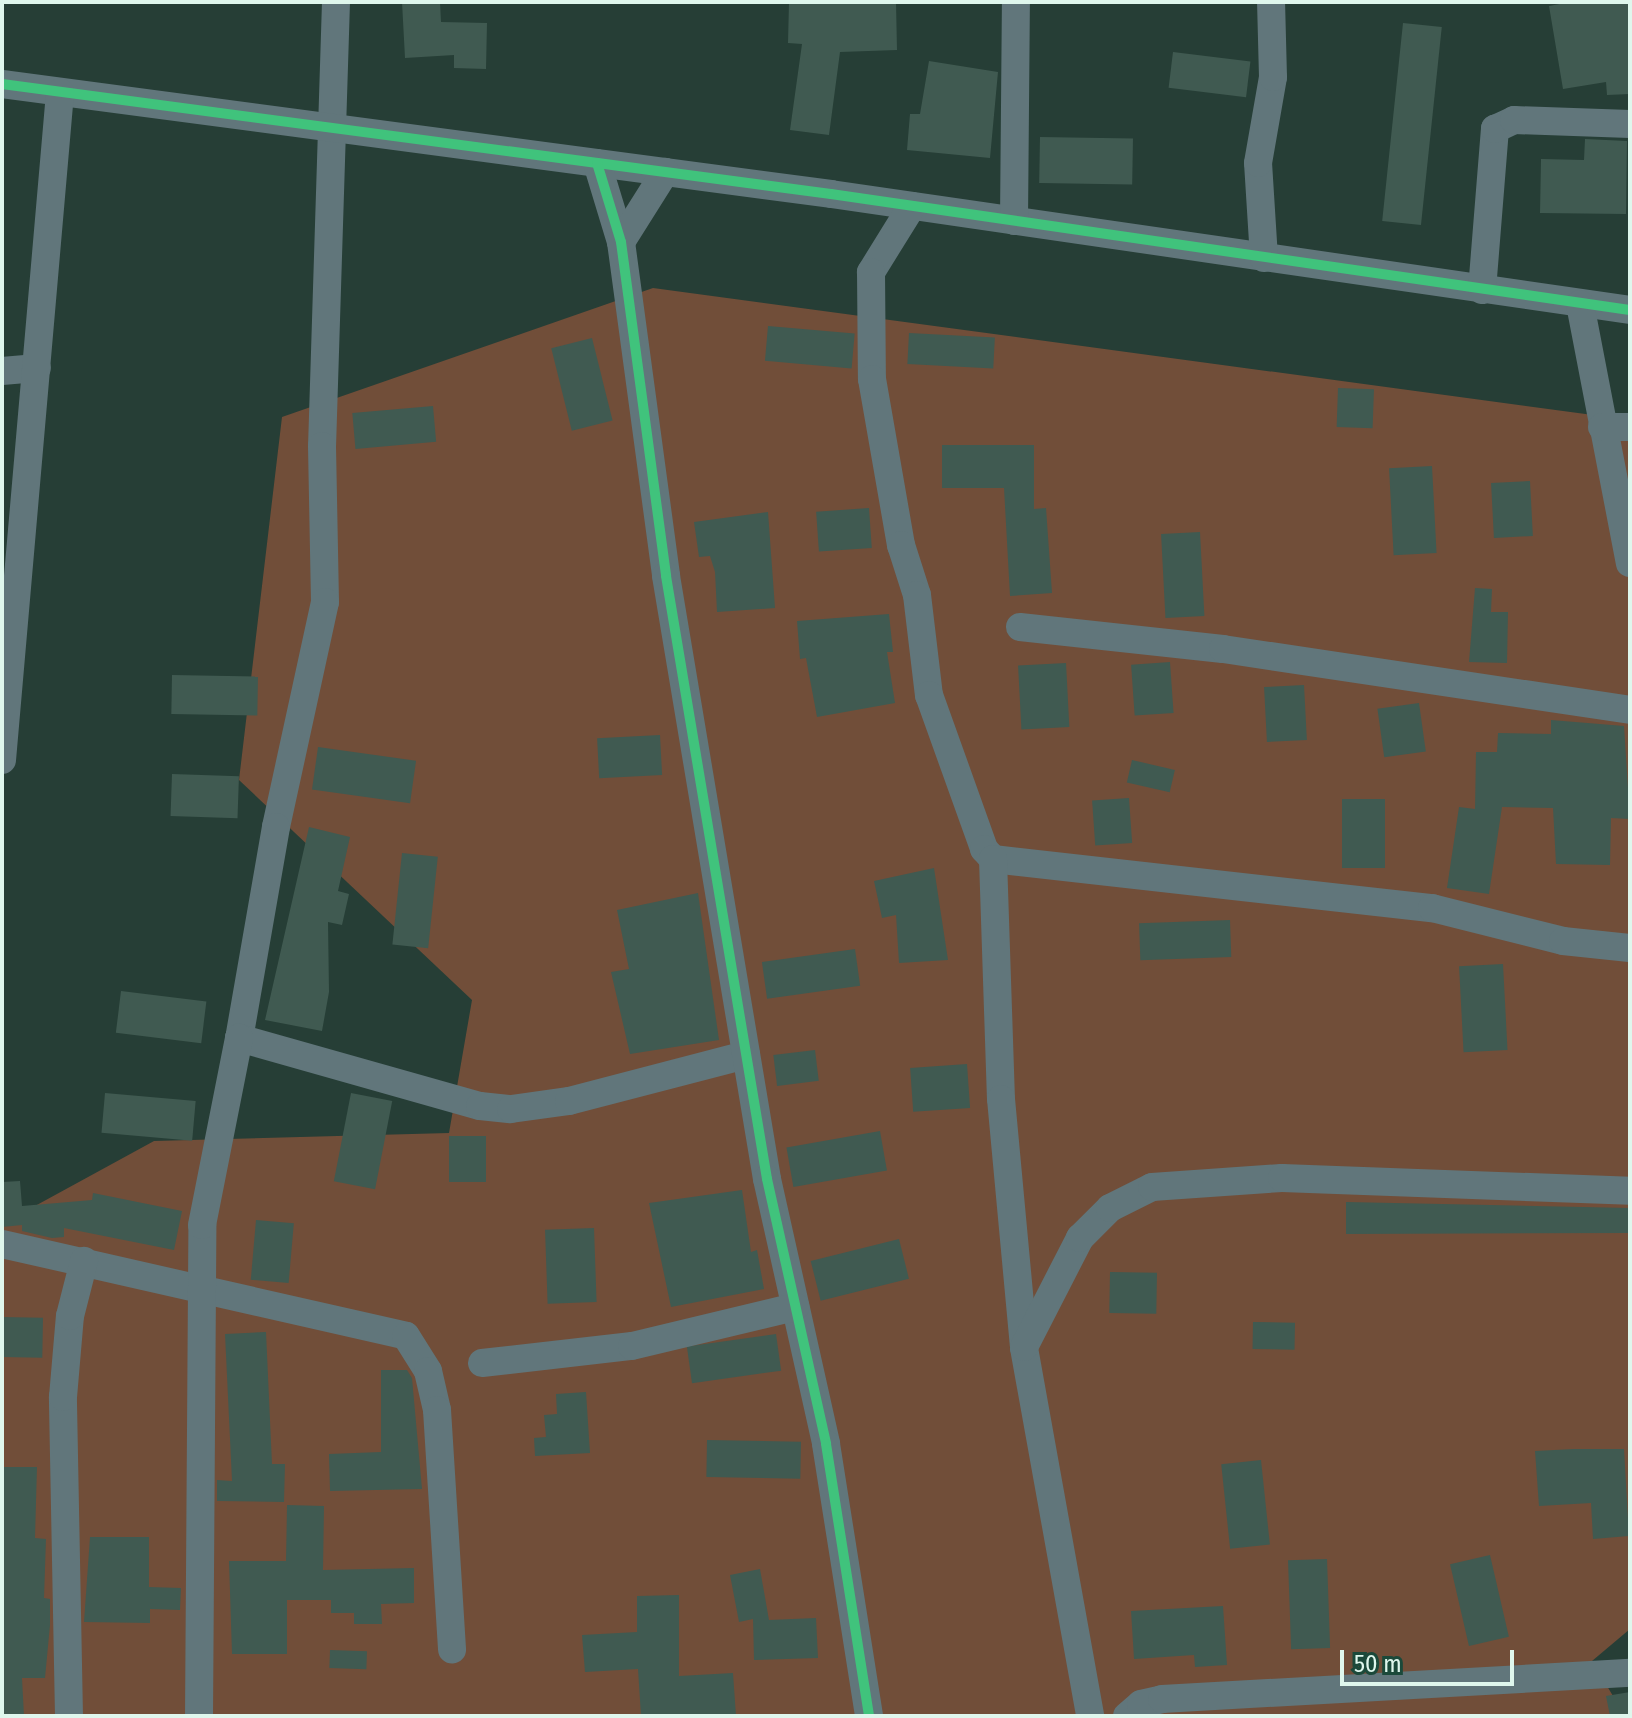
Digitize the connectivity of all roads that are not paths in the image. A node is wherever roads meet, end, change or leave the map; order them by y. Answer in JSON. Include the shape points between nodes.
{"nodes":[{"id":1,"x":336,"y":2,"type":"edge"},
{"id":2,"x":1016,"y":2,"type":"edge"},
{"id":3,"x":1271,"y":2,"type":"edge"},
{"id":4,"x":2,"y":84,"type":"edge"},
{"id":5,"x":60,"y":93,"type":"junction"},
{"id":6,"x":1630,"y":124,"type":"edge"},
{"id":7,"x":333,"y":129,"type":"junction"},
{"id":8,"x":597,"y":163,"type":"junction"},
{"id":9,"x":665,"y":172,"type":"junction"},
{"id":10,"x":912,"y":206,"type":"junction"},
{"id":11,"x":1014,"y":221,"type":"junction"},
{"id":12,"x":621,"y":242,"type":"junction"},
{"id":13,"x":1264,"y":258,"type":"junction"},
{"id":14,"x":1482,"y":290,"type":"junction"},
{"id":15,"x":1580,"y":304,"type":"junction"},
{"id":16,"x":1630,"y":310,"type":"edge"},
{"id":17,"x":37,"y":368,"type":"junction"},
{"id":18,"x":2,"y":371,"type":"edge"},
{"id":19,"x":1602,"y":427,"type":"junction"},
{"id":20,"x":1630,"y":427,"type":"edge"},
{"id":21,"x":1630,"y":563,"type":"edge"},
{"id":22,"x":8,"y":600,"type":"edge"},
{"id":23,"x":1020,"y":627,"type":"dead end"},
{"id":24,"x":1630,"y":710,"type":"edge"},
{"id":25,"x":2,"y":760,"type":"edge"},
{"id":26,"x":993,"y":859,"type":"junction"},
{"id":27,"x":1630,"y":948,"type":"edge"},
{"id":28,"x":239,"y":1038,"type":"junction"},
{"id":29,"x":746,"y":1055,"type":"junction"},
{"id":30,"x":1630,"y":1191,"type":"edge"},
{"id":31,"x":2,"y":1244,"type":"edge"},
{"id":32,"x":84,"y":1261,"type":"junction"},
{"id":33,"x":199,"y":1289,"type":"junction"},
{"id":34,"x":795,"y":1307,"type":"junction"},
{"id":35,"x":1024,"y":1348,"type":"junction"},
{"id":36,"x":482,"y":1363,"type":"dead end"},
{"id":37,"x":452,"y":1650,"type":"dead end"},
{"id":38,"x":1630,"y":1673,"type":"edge"},
{"id":39,"x":69,"y":1716,"type":"edge"},
{"id":40,"x":199,"y":1716,"type":"edge"},
{"id":41,"x":869,"y":1716,"type":"edge"},
{"id":42,"x":1090,"y":1716,"type":"edge"},
{"id":43,"x":1127,"y":1716,"type":"edge"}],
"edges":[{"from":1,"to":7,"type":"street"},
{"from":2,"to":11,"type":"street"},
{"from":3,"to":13,"type":"street","via":[[1273,77],[1258,163]]},
{"from":4,"to":5,"type":"street"},
{"from":5,"to":7,"type":"street"},
{"from":5,"to":17,"type":"street"},
{"from":6,"to":14,"type":"street","via":[[1514,120],[1495,129]]},
{"from":7,"to":8,"type":"street"},
{"from":7,"to":28,"type":"street","via":[[322,446],[325,602],[276,827]]},
{"from":8,"to":9,"type":"street"},
{"from":8,"to":12,"type":"street"},
{"from":9,"to":10,"type":"street"},
{"from":9,"to":12,"type":"street"},
{"from":10,"to":11,"type":"street"},
{"from":10,"to":26,"type":"street","via":[[871,272],[872,379],[901,545],[917,595],[929,695],[984,849]]},
{"from":11,"to":13,"type":"street"},
{"from":12,"to":29,"type":"street","via":[[666,576]]},
{"from":13,"to":14,"type":"street"},
{"from":14,"to":15,"type":"street"},
{"from":15,"to":16,"type":"street"},
{"from":15,"to":19,"type":"street"},
{"from":17,"to":18,"type":"street"},
{"from":17,"to":22,"type":"street"},
{"from":19,"to":20,"type":"street"},
{"from":19,"to":21,"type":"street"},
{"from":22,"to":25,"type":"street"},
{"from":23,"to":24,"type":"street","via":[[1223,649]]},
{"from":26,"to":27,"type":"street","via":[[1432,908],[1563,941]]},
{"from":26,"to":35,"type":"street","via":[[1001,1099]]},
{"from":28,"to":29,"type":"street","via":[[480,1106],[511,1109],[569,1101]]},
{"from":28,"to":33,"type":"street","via":[[209,1168]]},
{"from":29,"to":34,"type":"street"},
{"from":30,"to":35,"type":"street","via":[[1282,1178],[1152,1187],[1110,1208],[1080,1238]]},
{"from":31,"to":32,"type":"street"},
{"from":32,"to":33,"type":"street"},
{"from":32,"to":39,"type":"street","via":[[70,1316],[63,1397]]},
{"from":33,"to":37,"type":"street","via":[[378,1325],[406,1336],[418,1350],[437,1410]]},
{"from":33,"to":40,"type":"street"},
{"from":34,"to":36,"type":"street","via":[[632,1346]]},
{"from":34,"to":41,"type":"street","via":[[826,1444]]},
{"from":35,"to":42,"type":"street"},
{"from":38,"to":43,"type":"street","via":[[1162,1699],[1141,1704]]}]}
